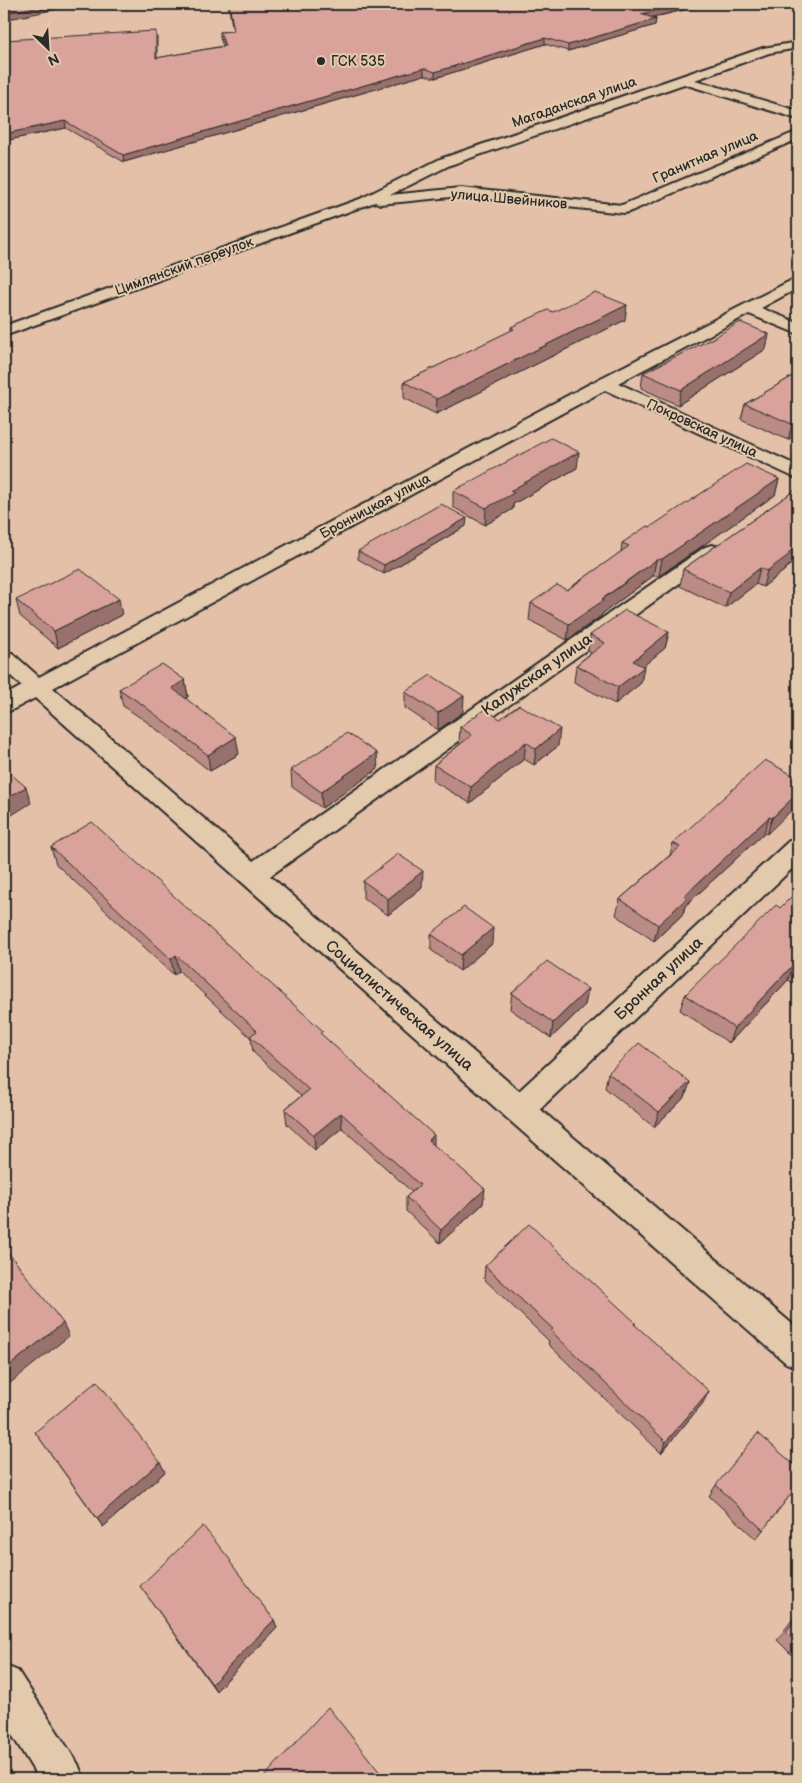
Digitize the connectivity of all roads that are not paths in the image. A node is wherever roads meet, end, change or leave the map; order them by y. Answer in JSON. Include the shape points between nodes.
{"nodes":[{"id":1,"x":791,"y":4,"type":"edge"},
{"id":2,"x":798,"y":6,"type":"edge"},
{"id":3,"x":798,"y":45,"type":"edge"},
{"id":4,"x":684,"y":80,"type":"junction"},
{"id":5,"x":798,"y":116,"type":"edge"},
{"id":6,"x":798,"y":135,"type":"edge"},
{"id":7,"x":365,"y":202,"type":"junction"},
{"id":8,"x":624,"y":209,"type":"joint"},
{"id":9,"x":798,"y":282,"type":"edge"},
{"id":10,"x":748,"y":308,"type":"junction"},
{"id":11,"x":798,"y":329,"type":"edge"},
{"id":12,"x":4,"y":331,"type":"edge"},
{"id":13,"x":605,"y":383,"type":"junction"},
{"id":14,"x":798,"y":473,"type":"edge"},
{"id":15,"x":733,"y":536,"type":"edge"},
{"id":16,"x":4,"y":658,"type":"edge"},
{"id":17,"x":37,"y":686,"type":"junction"},
{"id":18,"x":4,"y":705,"type":"edge"},
{"id":19,"x":798,"y":848,"type":"edge"},
{"id":20,"x":251,"y":876,"type":"junction"},
{"id":21,"x":519,"y":1110,"type":"junction"},
{"id":22,"x":798,"y":1351,"type":"edge"},
{"id":23,"x":4,"y":1685,"type":"edge"},
{"id":24,"x":63,"y":1779,"type":"edge"}],
"edges":[{"from":1,"to":2,"type":"street"},
{"from":3,"to":4,"type":"street","name":"Магаданская улица","via":[[767,50]]},
{"from":4,"to":5,"type":"street"},
{"from":4,"to":7,"type":"street","name":"Магаданская улица","via":[[445,162]]},
{"from":6,"to":8,"type":"street","name":"Гранитная улица"},
{"from":7,"to":8,"type":"street","name":"улица Швейников","via":[[460,192]]},
{"from":7,"to":12,"type":"street","name":"Цимлянский переулок"},
{"from":9,"to":10,"type":"street","name":"Бронницкая улица"},
{"from":10,"to":11,"type":"street"},
{"from":10,"to":13,"type":"street","name":"Бронницкая улица"},
{"from":13,"to":14,"type":"street","name":"Покровская улица"},
{"from":13,"to":17,"type":"street","name":"Бронницкая улица"},
{"from":15,"to":20,"type":"street","name":"Калужская улица"},
{"from":16,"to":17,"type":"street","name":"Социалистическая улица"},
{"from":17,"to":18,"type":"street","name":"Бронницкая улица"},
{"from":17,"to":20,"type":"street","name":"Социалистическая улица"},
{"from":19,"to":21,"type":"street","name":"Бронная улица"},
{"from":20,"to":21,"type":"street","name":"Социалистическая улица"},
{"from":21,"to":22,"type":"street","name":"Социалистическая улица"},
{"from":23,"to":24,"type":"street"}]}
